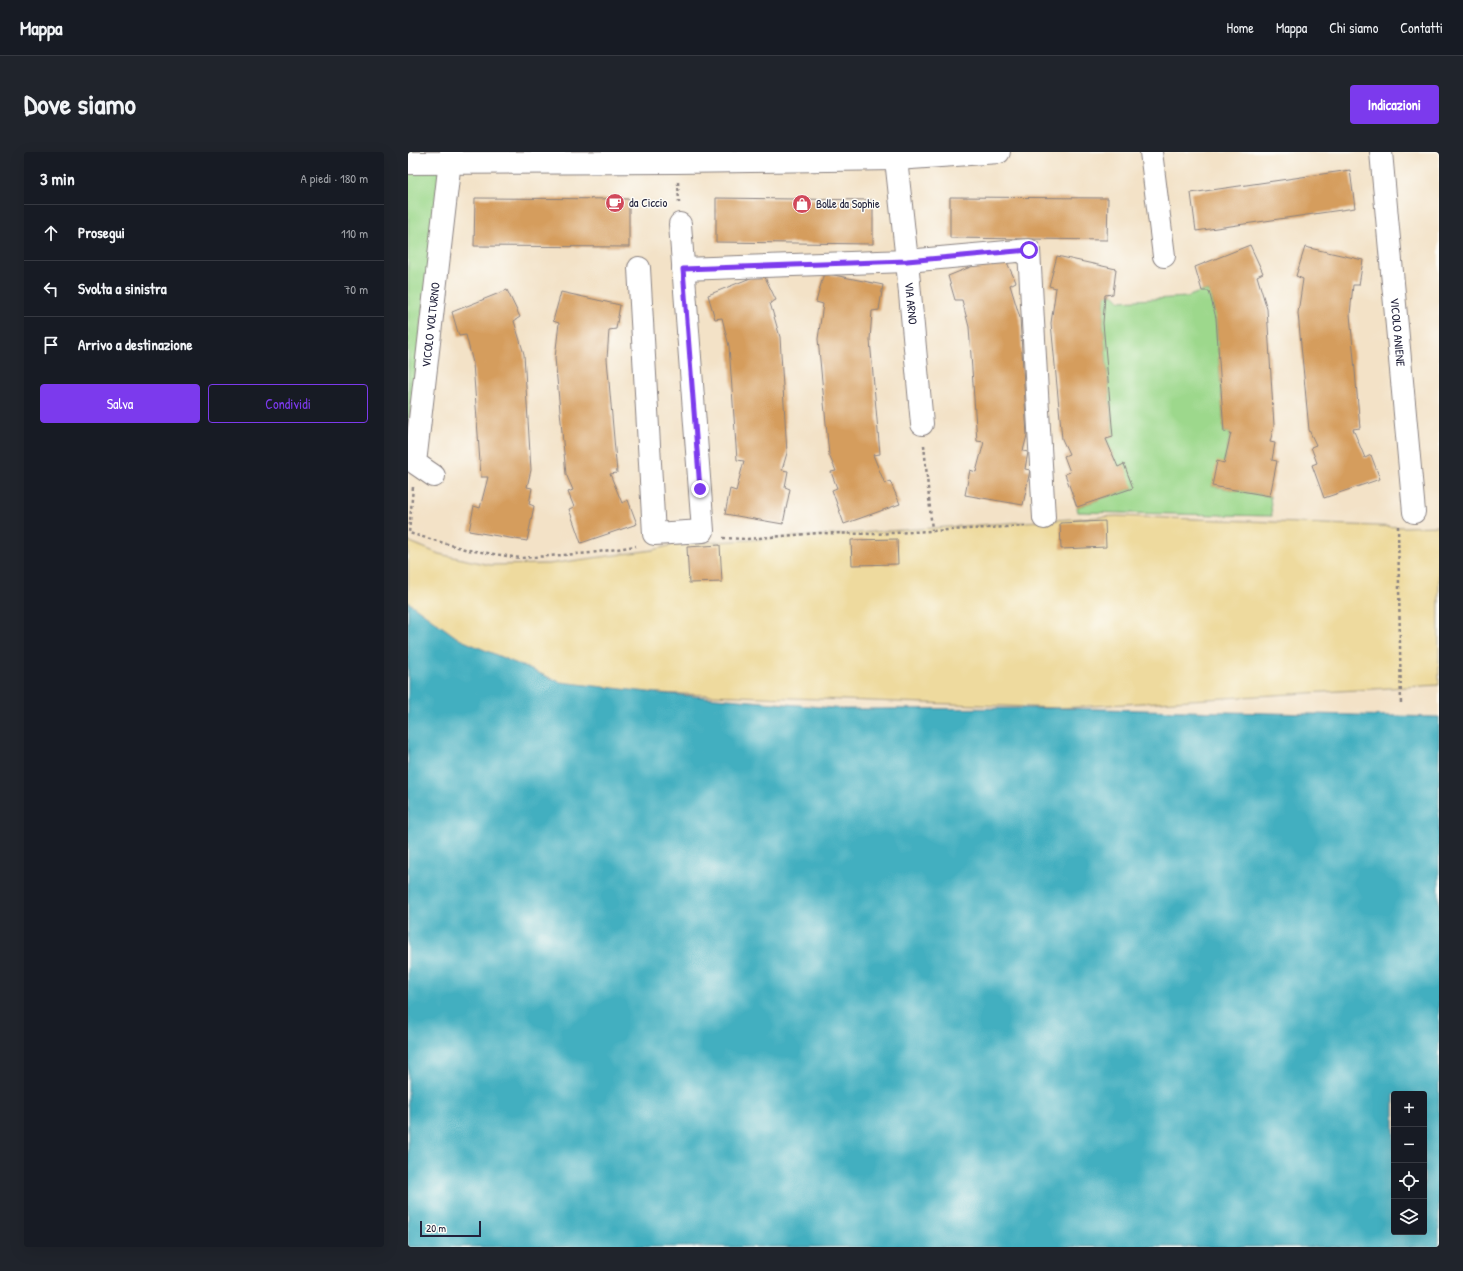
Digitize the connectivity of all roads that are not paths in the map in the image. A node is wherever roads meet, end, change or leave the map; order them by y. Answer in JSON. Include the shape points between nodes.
{"nodes":[{"id":1,"x":998,"y":152,"type":"edge"},
{"id":2,"x":1151,"y":152,"type":"edge"},
{"id":3,"x":1381,"y":152,"type":"edge"},
{"id":4,"x":895,"y":154,"type":"edge"},
{"id":5,"x":450,"y":158,"type":"edge"},
{"id":6,"x":408,"y":163,"type":"edge"},
{"id":7,"x":680,"y":224,"type":"road end"},
{"id":8,"x":1164,"y":256,"type":"dead end"},
{"id":9,"x":907,"y":261,"type":"junction"},
{"id":10,"x":639,"y":268,"type":"dead end"},
{"id":11,"x":683,"y":269,"type":"junction"},
{"id":12,"x":922,"y":424,"type":"road end"},
{"id":13,"x":434,"y":476,"type":"dead end"},
{"id":14,"x":1406,"y":517,"type":"road end"},
{"id":15,"x":1044,"y":518,"type":"dead end"}],
"edges":[{"from":1,"to":4,"type":"street"},
{"from":2,"to":8,"type":"street"},
{"from":3,"to":14,"type":"street","name":"VICOLO ANIENE"},
{"from":4,"to":5,"type":"street","via":[[676,162]]},
{"from":4,"to":9,"type":"street","name":"VIA ARNO"},
{"from":5,"to":6,"type":"street"},
{"from":5,"to":13,"type":"street","name":"VICOLO VOLTURNO","via":[[415,463]]},
{"from":7,"to":11,"type":"street"},
{"from":9,"to":11,"type":"street"},
{"from":9,"to":12,"type":"street","name":"VIA ARNO"},
{"from":9,"to":15,"type":"street","via":[[1029,250]]},
{"from":10,"to":11,"type":"street","via":[[654,534],[703,531]]}]}
